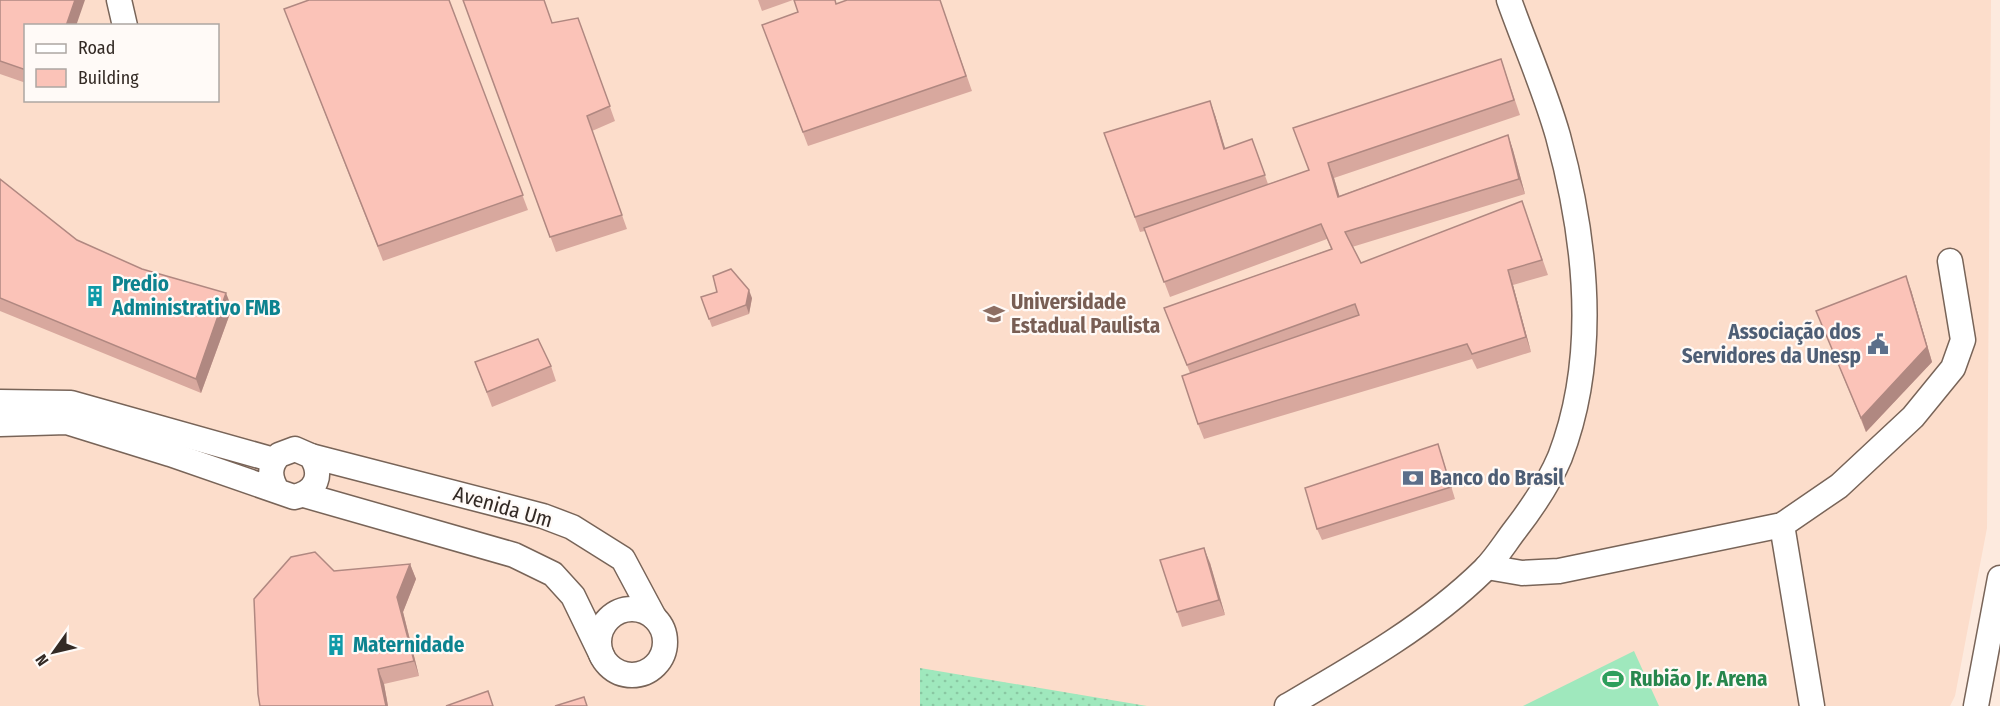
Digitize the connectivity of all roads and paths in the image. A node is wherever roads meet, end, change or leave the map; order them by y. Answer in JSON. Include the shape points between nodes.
{"nodes":[{"id":1,"x":119,"y":0,"type":"edge"},
{"id":2,"x":1509,"y":0,"type":"edge"},
{"id":3,"x":125,"y":24,"type":"edge"},
{"id":4,"x":1950,"y":261,"type":"dead end"},
{"id":5,"x":0,"y":402,"type":"edge"},
{"id":6,"x":0,"y":424,"type":"edge"},
{"id":7,"x":311,"y":456,"type":"junction"},
{"id":8,"x":274,"y":460,"type":"junction"},
{"id":9,"x":277,"y":490,"type":"junction"},
{"id":10,"x":304,"y":495,"type":"junction"},
{"id":11,"x":1782,"y":525,"type":"junction"},
{"id":12,"x":1487,"y":567,"type":"junction"},
{"id":13,"x":2000,"y":578,"type":"edge"},
{"id":14,"x":654,"y":617,"type":"junction"},
{"id":15,"x":602,"y":656,"type":"junction"},
{"id":16,"x":1287,"y":706,"type":"edge"},
{"id":17,"x":1812,"y":706,"type":"edge"},
{"id":18,"x":1976,"y":706,"type":"edge"}],
"edges":[{"from":1,"to":3,"type":"street"},
{"from":2,"to":12,"type":"street","via":[[1558,136],[1577,226],[1586,326],[1578,399],[1559,458],[1530,510]]},
{"from":4,"to":11,"type":"street","via":[[1963,340],[1953,368],[1913,417],[1839,486]]},
{"from":5,"to":8,"type":"street","via":[[71,403]]},
{"from":6,"to":9,"type":"street","via":[[67,422]]},
{"from":7,"to":8,"type":"street","via":[[295,449]]},
{"from":7,"to":10,"type":"street","via":[[317,482]]},
{"from":7,"to":14,"type":"street","name":"Avenida Um","via":[[543,516],[572,527],[623,559]]},
{"from":8,"to":9,"type":"street","via":[[271,470]]},
{"from":9,"to":10,"type":"street","via":[[285,495]]},
{"from":10,"to":15,"type":"street","name":"Avenida Um","via":[[514,555],[553,574],[573,596]]},
{"from":11,"to":12,"type":"street","via":[[1559,571],[1522,573]]},
{"from":11,"to":17,"type":"street"},
{"from":12,"to":16,"type":"street","via":[[1406,633]]},
{"from":13,"to":18,"type":"street"},
{"from":14,"to":15,"type":"street","via":[[633,609],[612,615],[600,634]]},
{"from":14,"to":15,"type":"street","via":[[661,625],[665,646],[656,666],[647,672],[625,674],[615,670]]}]}
